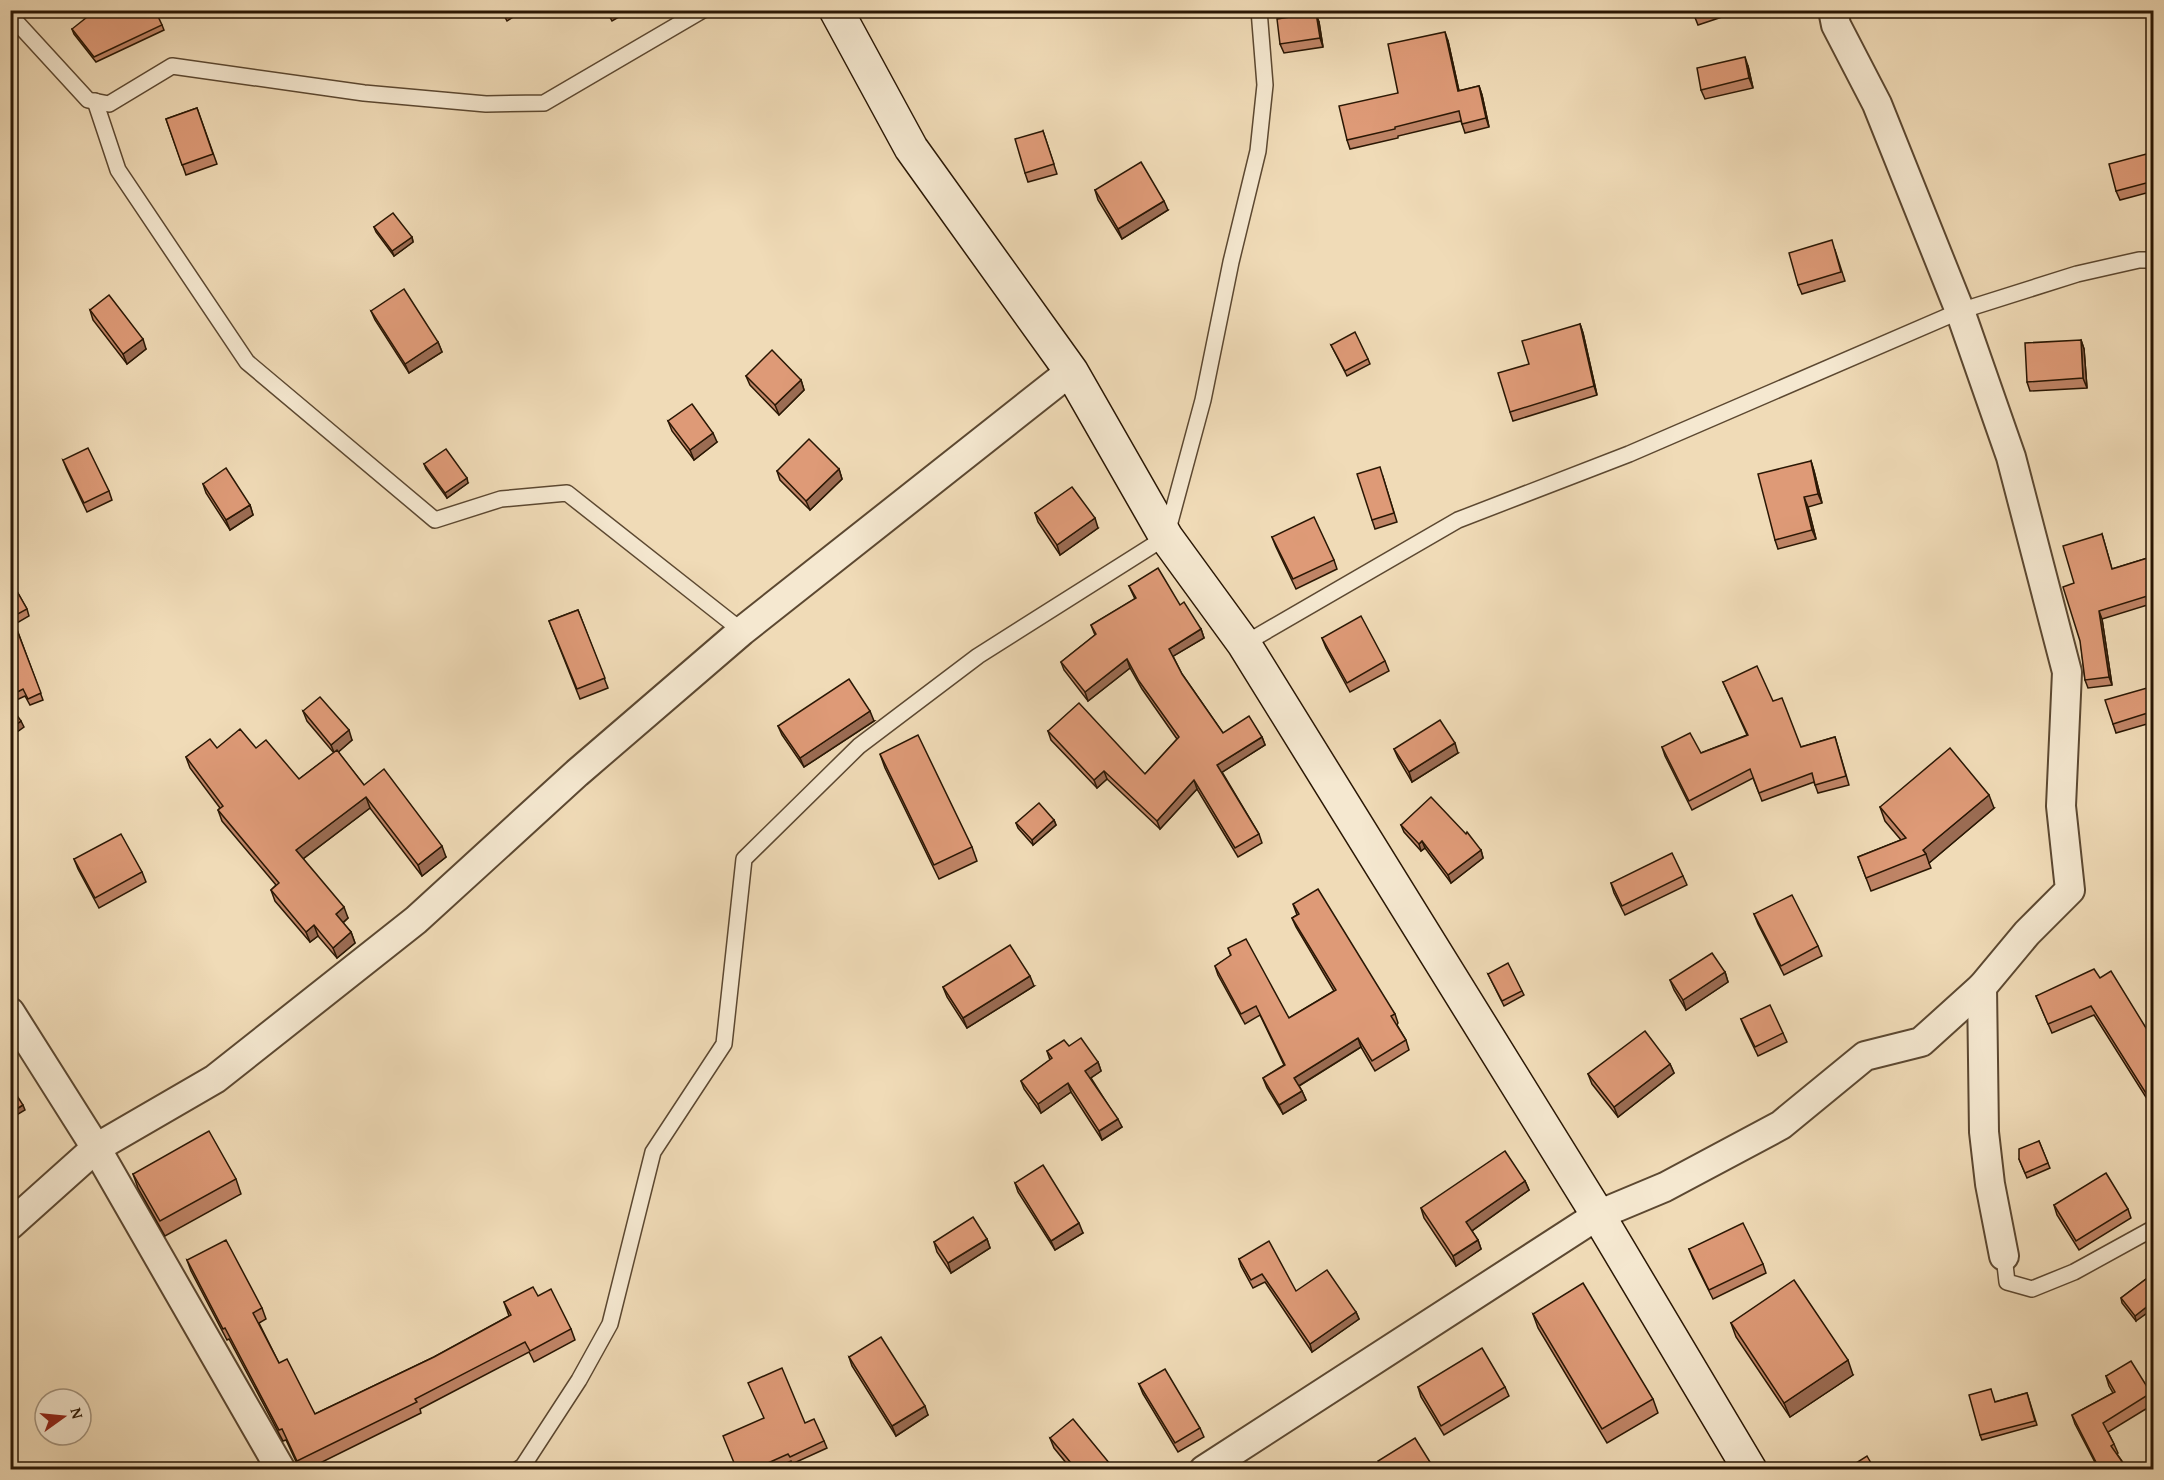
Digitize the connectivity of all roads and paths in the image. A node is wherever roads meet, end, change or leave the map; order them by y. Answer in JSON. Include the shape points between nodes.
{"nodes":[{"id":1,"x":703,"y":10,"type":"edge"},
{"id":2,"x":836,"y":10,"type":"edge"},
{"id":3,"x":1258,"y":10,"type":"edge"},
{"id":4,"x":1833,"y":10,"type":"edge"},
{"id":5,"x":10,"y":15,"type":"edge"},
{"id":6,"x":95,"y":101,"type":"junction"},
{"id":7,"x":2154,"y":260,"type":"edge"},
{"id":8,"x":1960,"y":311,"type":"junction"},
{"id":9,"x":1071,"y":371,"type":"junction"},
{"id":10,"x":1166,"y":537,"type":"junction"},
{"id":11,"x":742,"y":631,"type":"junction"},
{"id":12,"x":1244,"y":644,"type":"junction"},
{"id":13,"x":1982,"y":987,"type":"junction"},
{"id":14,"x":10,"y":1012,"type":"edge"},
{"id":15,"x":96,"y":1148,"type":"junction"},
{"id":16,"x":1598,"y":1215,"type":"junction"},
{"id":17,"x":10,"y":1225,"type":"edge"},
{"id":18,"x":2154,"y":1228,"type":"edge"},
{"id":19,"x":2004,"y":1256,"type":"joint"},
{"id":20,"x":281,"y":1470,"type":"edge"},
{"id":21,"x":517,"y":1470,"type":"edge"},
{"id":22,"x":1204,"y":1470,"type":"edge"},
{"id":23,"x":1750,"y":1470,"type":"edge"}],
"edges":[{"from":1,"to":6,"type":"lane","via":[[544,103],[486,104],[364,93],[172,66],[109,104]]},
{"from":2,"to":9,"type":"main road","via":[[911,148]]},
{"from":3,"to":10,"type":"lane","via":[[1265,85],[1258,151],[1203,400]]},
{"from":4,"to":8,"type":"street","via":[[1836,25],[1877,104]]},
{"from":5,"to":6,"type":"lane","via":[[88,100]]},
{"from":6,"to":11,"type":"lane","via":[[118,170],[247,362],[435,520],[501,499],[567,493]]},
{"from":7,"to":8,"type":"lane","via":[[2077,274]]},
{"from":8,"to":12,"type":"lane","via":[[1629,454],[1458,520]]},
{"from":8,"to":13,"type":"street","via":[[2011,457],[2067,672],[2061,806],[2070,890]]},
{"from":9,"to":10,"type":"main road"},
{"from":9,"to":11,"type":"street"},
{"from":10,"to":12,"type":"main road"},
{"from":10,"to":21,"type":"lane","via":[[978,656],[859,746],[744,859],[724,1044],[653,1152],[610,1324],[579,1380]]},
{"from":11,"to":15,"type":"street","via":[[407,927],[215,1079]]},
{"from":12,"to":16,"type":"main road"},
{"from":13,"to":16,"type":"street","via":[[1921,1042],[1865,1056],[1781,1125],[1665,1187]]},
{"from":13,"to":19,"type":"street","via":[[1984,1132]]},
{"from":14,"to":15,"type":"street"},
{"from":15,"to":17,"type":"street"},
{"from":15,"to":20,"type":"street"},
{"from":16,"to":22,"type":"street"},
{"from":16,"to":23,"type":"main road"},
{"from":18,"to":19,"type":"lane","via":[[2074,1272],[2032,1289],[2007,1282]]}]}
